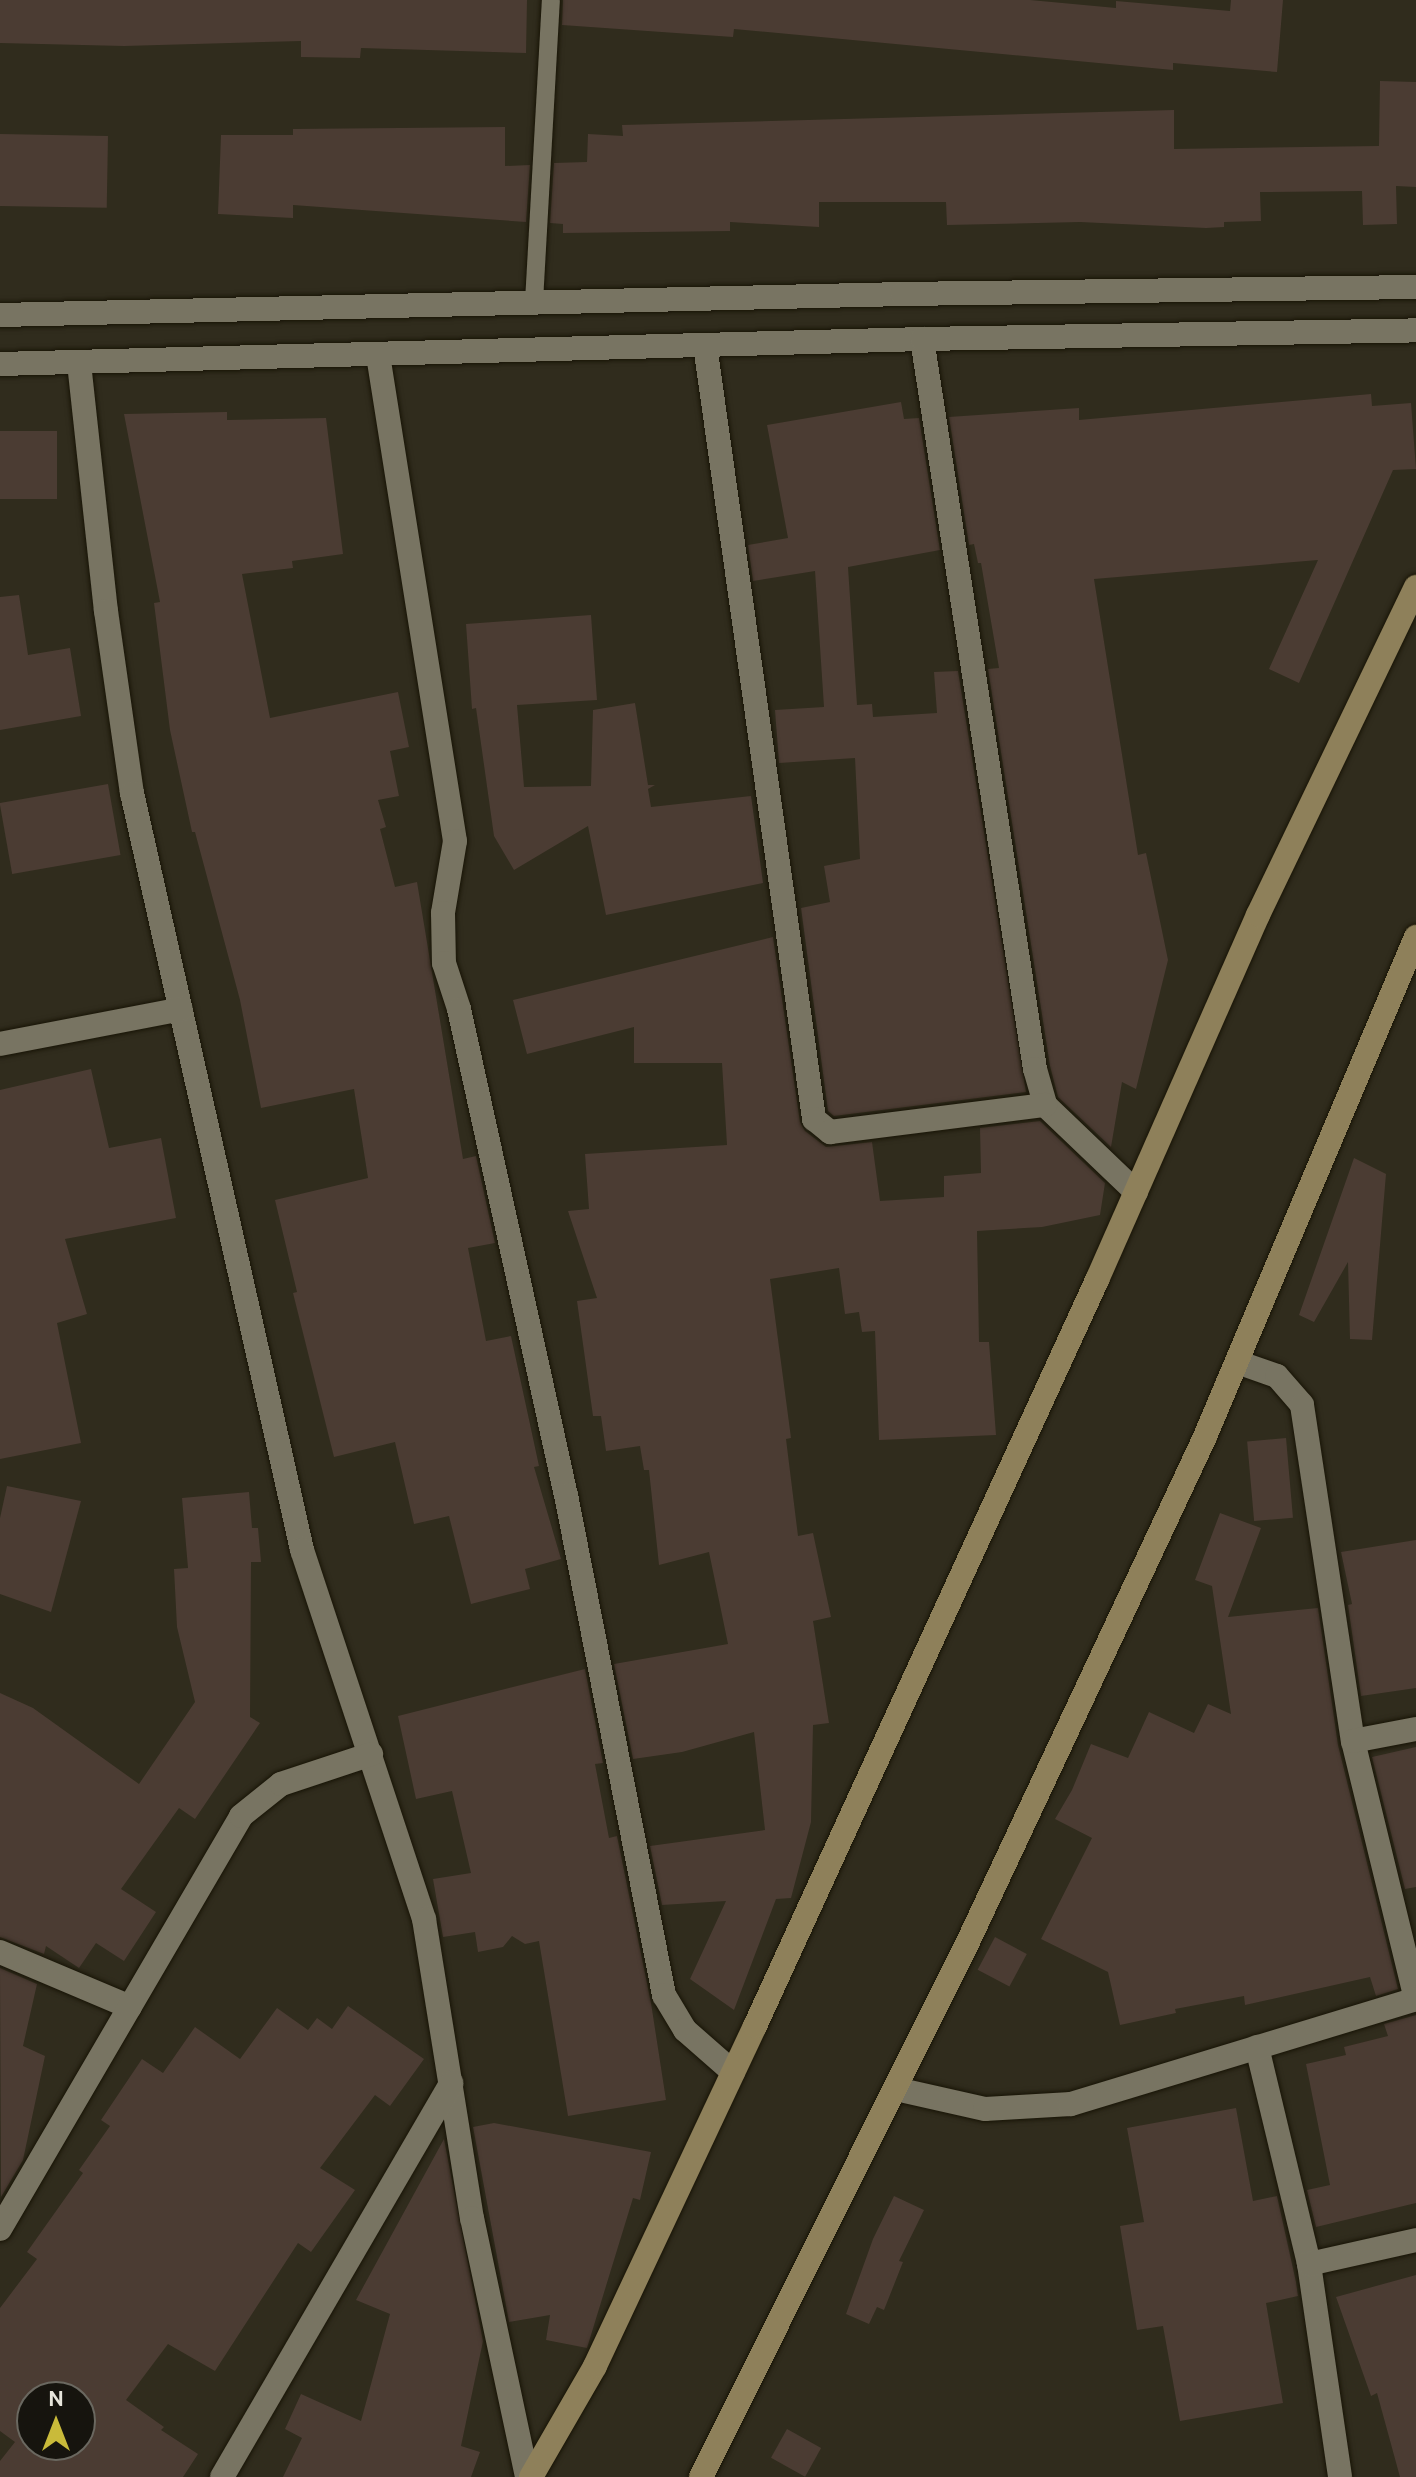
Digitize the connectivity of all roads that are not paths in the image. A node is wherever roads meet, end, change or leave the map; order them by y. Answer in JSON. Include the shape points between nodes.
{"nodes":[{"id":1,"x":551,"y":0,"type":"edge"},
{"id":2,"x":1416,"y":287,"type":"edge"},
{"id":3,"x":534,"y":302,"type":"junction"},
{"id":4,"x":0,"y":315,"type":"edge"},
{"id":5,"x":1416,"y":330,"type":"edge"},
{"id":6,"x":922,"y":339,"type":"junction"},
{"id":7,"x":705,"y":345,"type":"junction"},
{"id":8,"x":378,"y":355,"type":"junction"},
{"id":9,"x":79,"y":363,"type":"junction"},
{"id":10,"x":0,"y":364,"type":"edge"},
{"id":11,"x":1416,"y":587,"type":"edge"},
{"id":12,"x":1416,"y":937,"type":"edge"},
{"id":13,"x":181,"y":1009,"type":"junction"},
{"id":14,"x":0,"y":1044,"type":"edge"},
{"id":15,"x":1045,"y":1105,"type":"junction"},
{"id":16,"x":1136,"y":1192,"type":"junction"},
{"id":17,"x":1237,"y":1362,"type":"junction"},
{"id":18,"x":1416,"y":1729,"type":"edge"},
{"id":19,"x":1353,"y":1741,"type":"junction"},
{"id":20,"x":371,"y":1754,"type":"junction"},
{"id":21,"x":0,"y":1952,"type":"edge"},
{"id":22,"x":1416,"y":1999,"type":"edge"},
{"id":23,"x":130,"y":2007,"type":"junction"},
{"id":24,"x":1257,"y":2047,"type":"junction"},
{"id":25,"x":733,"y":2072,"type":"junction"},
{"id":26,"x":451,"y":2083,"type":"junction"},
{"id":27,"x":896,"y":2089,"type":"junction"},
{"id":28,"x":0,"y":2229,"type":"edge"},
{"id":29,"x":1416,"y":2240,"type":"edge"},
{"id":30,"x":1309,"y":2264,"type":"junction"},
{"id":31,"x":222,"y":2477,"type":"edge"},
{"id":32,"x":529,"y":2477,"type":"edge"},
{"id":33,"x":701,"y":2477,"type":"edge"},
{"id":34,"x":1340,"y":2477,"type":"edge"}],
"edges":[{"from":1,"to":3,"type":"lane"},
{"from":2,"to":3,"type":"street"},
{"from":3,"to":4,"type":"street"},
{"from":5,"to":6,"type":"street"},
{"from":6,"to":7,"type":"street"},
{"from":6,"to":15,"type":"street","via":[[1035,1069]]},
{"from":7,"to":8,"type":"street"},
{"from":7,"to":15,"type":"street","via":[[814,1119],[830,1132]]},
{"from":8,"to":9,"type":"street"},
{"from":8,"to":25,"type":"street","via":[[455,841],[443,913],[444,963],[459,1009],[566,1495],[664,1995],[685,2030]]},
{"from":9,"to":10,"type":"street"},
{"from":9,"to":13,"type":"street","via":[[132,793]]},
{"from":11,"to":16,"type":"street","via":[[1258,915]]},
{"from":12,"to":17,"type":"street"},
{"from":13,"to":14,"type":"street"},
{"from":13,"to":20,"type":"street","via":[[302,1550]]},
{"from":15,"to":16,"type":"street"},
{"from":16,"to":25,"type":"street"},
{"from":17,"to":19,"type":"street","via":[[1277,1376],[1302,1405]]},
{"from":17,"to":27,"type":"street"},
{"from":18,"to":19,"type":"street"},
{"from":19,"to":22,"type":"street"},
{"from":20,"to":23,"type":"street","via":[[281,1784],[241,1816]]},
{"from":20,"to":26,"type":"street","via":[[424,1919]]},
{"from":21,"to":23,"type":"street"},
{"from":22,"to":24,"type":"street"},
{"from":23,"to":28,"type":"street"},
{"from":24,"to":27,"type":"street","via":[[1071,2104],[985,2109]]},
{"from":24,"to":30,"type":"street"},
{"from":25,"to":32,"type":"street","via":[[595,2366]]},
{"from":26,"to":31,"type":"street"},
{"from":26,"to":32,"type":"street","via":[[472,2218]]},
{"from":27,"to":33,"type":"street"},
{"from":29,"to":30,"type":"street"},
{"from":30,"to":34,"type":"street"}]}
